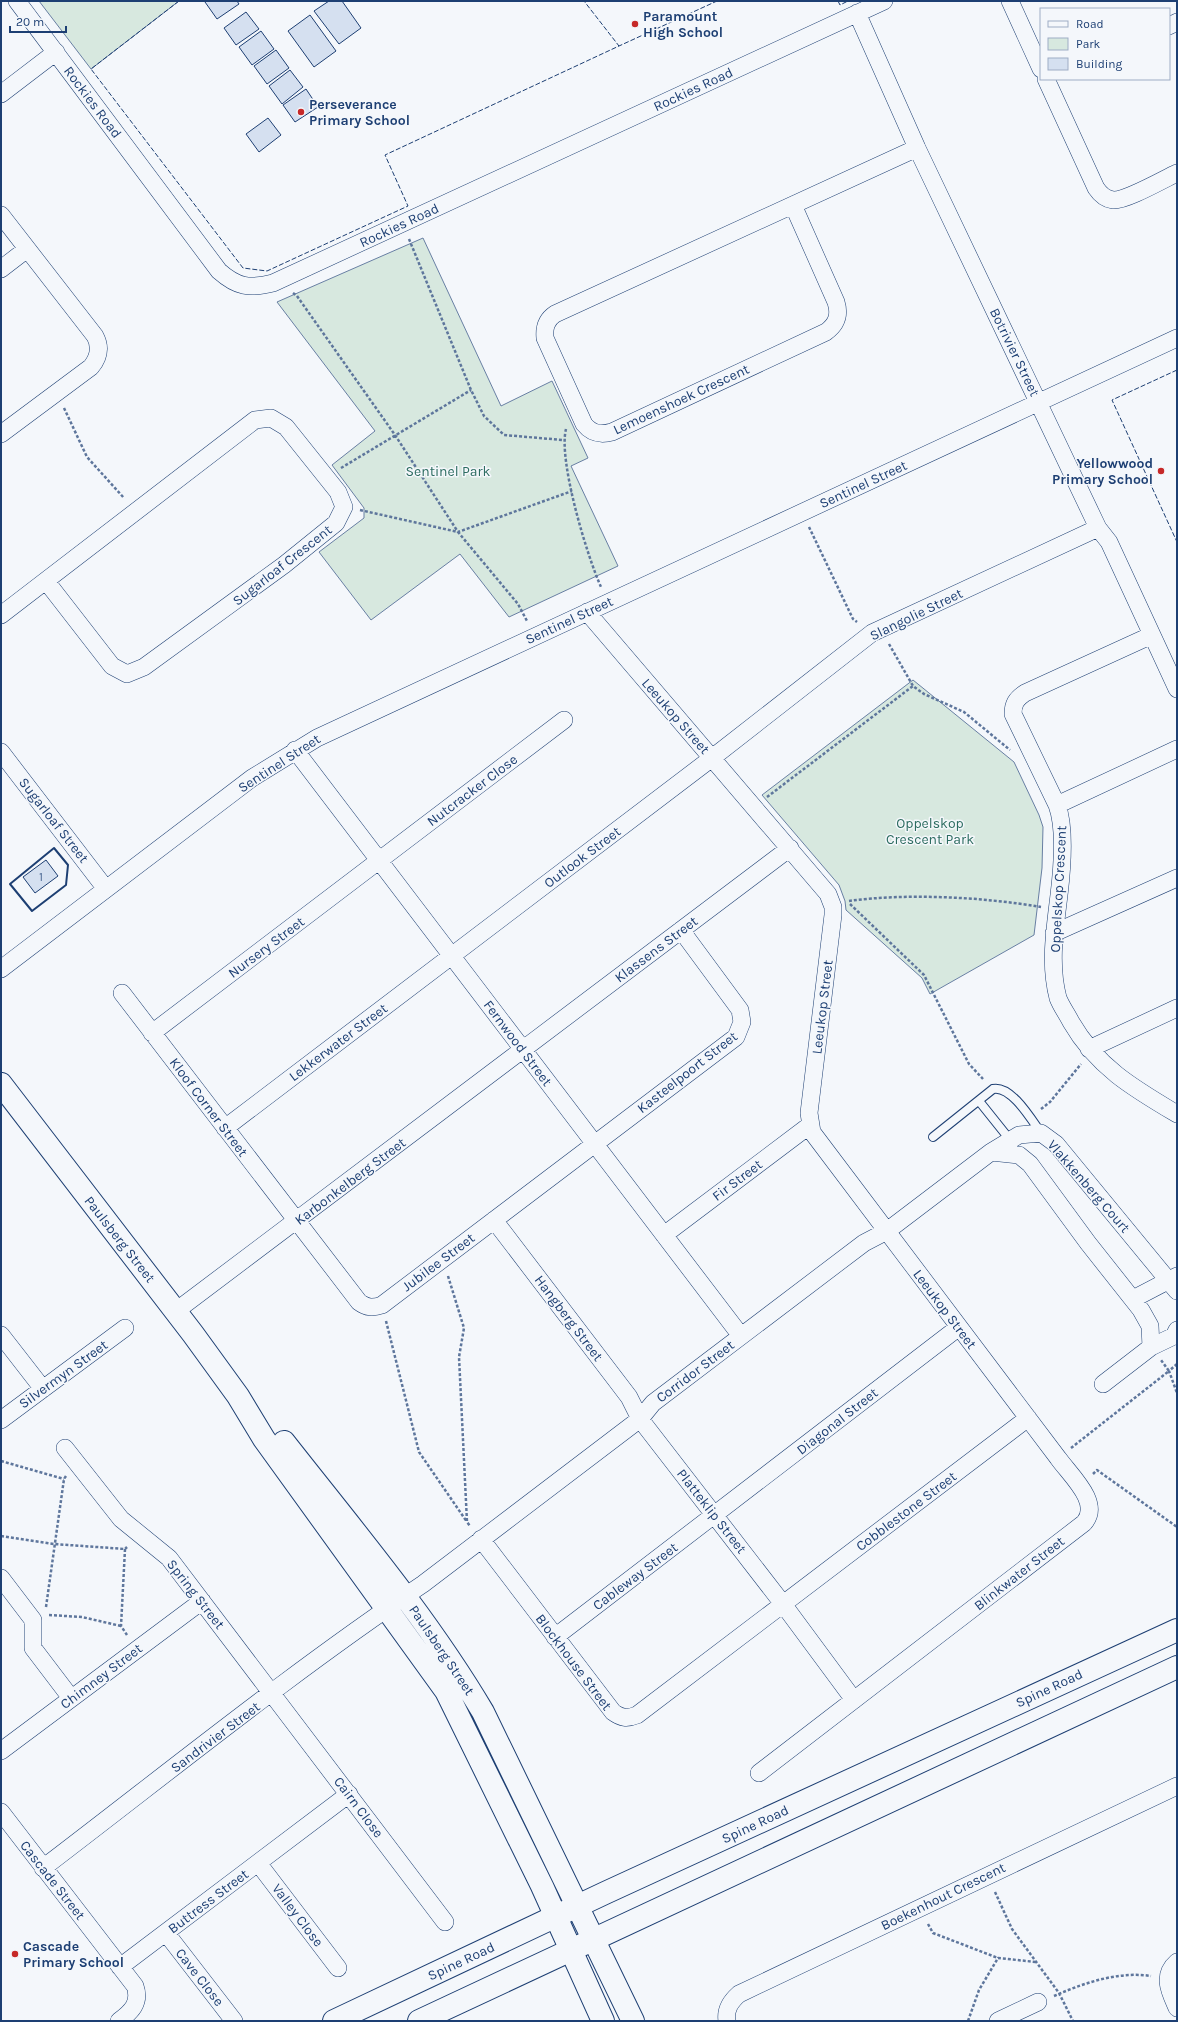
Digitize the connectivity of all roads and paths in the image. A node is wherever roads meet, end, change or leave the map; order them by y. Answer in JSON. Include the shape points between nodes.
{"nodes":[{"id":1,"x":17,"y":1,"type":"edge"},
{"id":2,"x":1010,"y":1,"type":"edge"},
{"id":3,"x":878,"y":2,"type":"edge"},
{"id":4,"x":857,"y":13,"type":"junction"},
{"id":5,"x":56,"y":52,"type":"junction"},
{"id":6,"x":1040,"y":61,"type":"edge"},
{"id":7,"x":1049,"y":80,"type":"edge"},
{"id":8,"x":1,"y":94,"type":"edge"},
{"id":9,"x":917,"y":148,"type":"junction"},
{"id":10,"x":1177,"y":173,"type":"edge"},
{"id":11,"x":793,"y":205,"type":"junction"},
{"id":12,"x":1,"y":215,"type":"edge"},
{"id":13,"x":402,"y":224,"type":"junction"},
{"id":14,"x":27,"y":249,"type":"junction"},
{"id":15,"x":1,"y":269,"type":"edge"},
{"id":16,"x":273,"y":283,"type":"junction"},
{"id":17,"x":1177,"y":338,"type":"edge"},
{"id":18,"x":471,"y":390,"type":"junction"},
{"id":19,"x":56,"y":393,"type":"junction"},
{"id":20,"x":1039,"y":402,"type":"junction"},
{"id":21,"x":568,"y":425,"type":"dead end"},
{"id":22,"x":1,"y":434,"type":"edge"},
{"id":23,"x":395,"y":436,"type":"junction"},
{"id":24,"x":563,"y":440,"type":"junction"},
{"id":25,"x":326,"y":477,"type":"junction"},
{"id":26,"x":572,"y":491,"type":"junction"},
{"id":27,"x":344,"y":507,"type":"junction"},
{"id":28,"x":136,"y":512,"type":"junction"},
{"id":29,"x":803,"y":512,"type":"junction"},
{"id":30,"x":1098,"y":528,"type":"junction"},
{"id":31,"x":458,"y":532,"type":"junction"},
{"id":32,"x":597,"y":577,"type":"dead end"},
{"id":33,"x":46,"y":581,"type":"junction"},
{"id":34,"x":587,"y":612,"type":"junction"},
{"id":35,"x":1,"y":615,"type":"edge"},
{"id":36,"x":872,"y":633,"type":"junction"},
{"id":37,"x":1152,"y":635,"type":"junction"},
{"id":38,"x":536,"y":636,"type":"junction"},
{"id":39,"x":912,"y":686,"type":"junction"},
{"id":40,"x":1177,"y":689,"type":"edge"},
{"id":41,"x":564,"y":720,"type":"dead end"},
{"id":42,"x":1177,"y":749,"type":"edge"},
{"id":43,"x":295,"y":750,"type":"junction"},
{"id":44,"x":1,"y":752,"type":"edge"},
{"id":45,"x":1031,"y":752,"type":"junction"},
{"id":46,"x":712,"y":758,"type":"junction"},
{"id":47,"x":1057,"y":805,"type":"junction"},
{"id":48,"x":755,"y":808,"type":"junction"},
{"id":49,"x":790,"y":848,"type":"junction"},
{"id":50,"x":380,"y":861,"type":"junction"},
{"id":51,"x":1177,"y":878,"type":"edge"},
{"id":52,"x":106,"y":889,"type":"junction"},
{"id":53,"x":1057,"y":910,"type":"junction"},
{"id":54,"x":681,"y":930,"type":"junction"},
{"id":55,"x":1054,"y":933,"type":"junction"},
{"id":56,"x":452,"y":955,"type":"junction"},
{"id":57,"x":1,"y":969,"type":"edge"},
{"id":58,"x":122,"y":993,"type":"dead end"},
{"id":59,"x":1177,"y":1008,"type":"edge"},
{"id":60,"x":152,"y":1033,"type":"junction"},
{"id":61,"x":523,"y":1049,"type":"junction"},
{"id":62,"x":1089,"y":1049,"type":"junction"},
{"id":63,"x":1,"y":1084,"type":"edge"},
{"id":64,"x":993,"y":1089,"type":"junction"},
{"id":65,"x":979,"y":1101,"type":"junction"},
{"id":66,"x":1177,"y":1114,"type":"edge"},
{"id":67,"x":1029,"y":1117,"type":"junction"},
{"id":68,"x":810,"y":1125,"type":"junction"},
{"id":69,"x":225,"y":1128,"type":"junction"},
{"id":70,"x":1041,"y":1133,"type":"junction"},
{"id":71,"x":933,"y":1137,"type":"dead end"},
{"id":72,"x":1011,"y":1141,"type":"junction"},
{"id":73,"x":595,"y":1143,"type":"junction"},
{"id":74,"x":991,"y":1152,"type":"junction"},
{"id":75,"x":494,"y":1220,"type":"junction"},
{"id":76,"x":297,"y":1222,"type":"junction"},
{"id":77,"x":887,"y":1231,"type":"junction"},
{"id":78,"x":664,"y":1235,"type":"junction"},
{"id":79,"x":438,"y":1263,"type":"junction"},
{"id":80,"x":1174,"y":1282,"type":"edge"},
{"id":81,"x":1133,"y":1299,"type":"junction"},
{"id":82,"x":382,"y":1305,"type":"junction"},
{"id":83,"x":176,"y":1311,"type":"junction"},
{"id":84,"x":959,"y":1327,"type":"junction"},
{"id":85,"x":125,"y":1328,"type":"dead end"},
{"id":86,"x":1177,"y":1330,"type":"edge"},
{"id":87,"x":1,"y":1335,"type":"edge"},
{"id":88,"x":741,"y":1336,"type":"junction"},
{"id":89,"x":1151,"y":1347,"type":"junction"},
{"id":90,"x":1177,"y":1364,"type":"edge"},
{"id":91,"x":1169,"y":1371,"type":"junction"},
{"id":92,"x":1103,"y":1384,"type":"dead end"},
{"id":93,"x":43,"y":1389,"type":"junction"},
{"id":94,"x":1177,"y":1393,"type":"edge"},
{"id":95,"x":238,"y":1396,"type":"junction"},
{"id":96,"x":1028,"y":1418,"type":"junction"},
{"id":97,"x":640,"y":1419,"type":"junction"},
{"id":98,"x":1,"y":1420,"type":"edge"},
{"id":99,"x":65,"y":1448,"type":"dead end"},
{"id":100,"x":1058,"y":1458,"type":"junction"},
{"id":101,"x":1,"y":1460,"type":"edge"},
{"id":102,"x":77,"y":1463,"type":"junction"},
{"id":103,"x":64,"y":1479,"type":"junction"},
{"id":104,"x":1078,"y":1485,"type":"junction"},
{"id":105,"x":715,"y":1515,"type":"junction"},
{"id":106,"x":467,"y":1522,"type":"junction"},
{"id":107,"x":1177,"y":1527,"type":"edge"},
{"id":108,"x":1,"y":1536,"type":"edge"},
{"id":109,"x":142,"y":1536,"type":"junction"},
{"id":110,"x":481,"y":1540,"type":"junction"},
{"id":111,"x":54,"y":1544,"type":"junction"},
{"id":112,"x":125,"y":1549,"type":"junction"},
{"id":113,"x":1,"y":1578,"type":"edge"},
{"id":114,"x":405,"y":1597,"type":"junction"},
{"id":115,"x":202,"y":1601,"type":"junction"},
{"id":116,"x":783,"y":1604,"type":"junction"},
{"id":117,"x":45,"y":1608,"type":"dead end"},
{"id":118,"x":386,"y":1608,"type":"junction"},
{"id":119,"x":44,"y":1615,"type":"dead end"},
{"id":120,"x":121,"y":1626,"type":"junction"},
{"id":121,"x":1177,"y":1630,"type":"edge"},
{"id":122,"x":555,"y":1637,"type":"junction"},
{"id":123,"x":137,"y":1648,"type":"junction"},
{"id":124,"x":1177,"y":1667,"type":"edge"},
{"id":125,"x":273,"y":1693,"type":"junction"},
{"id":126,"x":71,"y":1698,"type":"junction"},
{"id":127,"x":854,"y":1700,"type":"junction"},
{"id":128,"x":1,"y":1751,"type":"edge"},
{"id":129,"x":759,"y":1773,"type":"dead end"},
{"id":130,"x":1177,"y":1786,"type":"edge"},
{"id":131,"x":349,"y":1794,"type":"junction"},
{"id":132,"x":1,"y":1812,"type":"edge"},
{"id":133,"x":258,"y":1863,"type":"junction"},
{"id":134,"x":43,"y":1868,"type":"junction"},
{"id":135,"x":986,"y":1876,"type":"junction"},
{"id":136,"x":578,"y":1906,"type":"junction"},
{"id":137,"x":920,"y":1908,"type":"junction"},
{"id":138,"x":556,"y":1917,"type":"junction"},
{"id":139,"x":445,"y":1922,"type":"dead end"},
{"id":140,"x":166,"y":1933,"type":"junction"},
{"id":141,"x":594,"y":1939,"type":"junction"},
{"id":142,"x":571,"y":1950,"type":"junction"},
{"id":143,"x":998,"y":1958,"type":"junction"},
{"id":144,"x":1036,"y":1962,"type":"junction"},
{"id":145,"x":1177,"y":1962,"type":"edge"},
{"id":146,"x":120,"y":1967,"type":"junction"},
{"id":147,"x":338,"y":1968,"type":"dead end"},
{"id":148,"x":1168,"y":1978,"type":"junction"},
{"id":149,"x":1059,"y":1994,"type":"junction"},
{"id":150,"x":1038,"y":2002,"type":"joint"},
{"id":151,"x":1177,"y":2008,"type":"edge"},
{"id":152,"x":119,"y":2021,"type":"edge"},
{"id":153,"x":234,"y":2021,"type":"edge"},
{"id":154,"x":334,"y":2021,"type":"edge"},
{"id":155,"x":419,"y":2021,"type":"edge"},
{"id":156,"x":603,"y":2021,"type":"edge"},
{"id":157,"x":633,"y":2021,"type":"edge"},
{"id":158,"x":727,"y":2021,"type":"edge"},
{"id":159,"x":968,"y":2021,"type":"edge"},
{"id":160,"x":998,"y":2021,"type":"edge"},
{"id":161,"x":1072,"y":2021,"type":"edge"}],
"edges":[{"from":1,"to":5,"type":"street","name":"Rockies Road"},
{"from":2,"to":6,"type":"street"},
{"from":3,"to":4,"type":"street","name":"Rockies Road"},
{"from":4,"to":9,"type":"street","name":"Botrivier Street"},
{"from":4,"to":13,"type":"street","name":"Rockies Road"},
{"from":5,"to":8,"type":"street"},
{"from":5,"to":16,"type":"street","name":"Rockies Road","via":[[219,271],[229,280],[242,286],[256,287]]},
{"from":7,"to":10,"type":"street","via":[[1096,188],[1102,196],[1118,200]]},
{"from":9,"to":11,"type":"street","name":"Lemoenshoek Crescent"},
{"from":9,"to":20,"type":"street","name":"Botrivier Street"},
{"from":11,"to":11,"type":"street","name":"Lemoenshoek Crescent","via":[[836,302],[838,315],[834,325],[826,332],[612,432],[599,434],[588,429],[545,338],[545,325],[551,316]]},
{"from":12,"to":14,"type":"street"},
{"from":13,"to":16,"type":"street","name":"Rockies Road"},
{"from":13,"to":18,"type":"path"},
{"from":14,"to":15,"type":"street"},
{"from":14,"to":19,"type":"street","via":[[98,341],[99,353],[92,367]]},
{"from":16,"to":23,"type":"path","via":[[297,296]]},
{"from":17,"to":20,"type":"street","name":"Sentinel Street"},
{"from":18,"to":23,"type":"path"},
{"from":18,"to":24,"type":"path","via":[[484,416],[504,435]]},
{"from":19,"to":22,"type":"street"},
{"from":19,"to":28,"type":"path","via":[[87,457]]},
{"from":20,"to":29,"type":"street","name":"Sentinel Street"},
{"from":20,"to":30,"type":"street","name":"Botrivier Street"},
{"from":21,"to":24,"type":"path"},
{"from":23,"to":25,"type":"path"},
{"from":23,"to":31,"type":"path"},
{"from":24,"to":26,"type":"path"},
{"from":25,"to":27,"type":"street","via":[[338,492]]},
{"from":25,"to":28,"type":"street","via":[[286,427],[271,418],[255,420]]},
{"from":26,"to":31,"type":"path"},
{"from":26,"to":32,"type":"path"},
{"from":27,"to":31,"type":"path","via":[[382,513]]},
{"from":27,"to":33,"type":"street","name":"Sugarloaf Crescent","via":[[336,522],[284,565],[144,668],[127,674],[112,666]]},
{"from":28,"to":33,"type":"street"},
{"from":29,"to":34,"type":"street","name":"Sentinel Street"},
{"from":29,"to":36,"type":"path","via":[[853,618]]},
{"from":30,"to":36,"type":"street","name":"Slangolie Street"},
{"from":30,"to":37,"type":"street","name":"Botrivier Street","via":[[1109,542]]},
{"from":31,"to":38,"type":"path","via":[[518,604]]},
{"from":33,"to":35,"type":"street"},
{"from":34,"to":38,"type":"street","name":"Sentinel Street"},
{"from":34,"to":46,"type":"street","name":"Leeukop Street"},
{"from":36,"to":39,"type":"path","via":[[890,645]]},
{"from":36,"to":46,"type":"street","name":"Slangolie Street"},
{"from":37,"to":40,"type":"street","name":"Botrivier Street"},
{"from":37,"to":45,"type":"street","name":"Oppelskop Crescent","via":[[1019,697],[1013,714]]},
{"from":38,"to":43,"type":"street","name":"Sentinel Street","via":[[340,726]]},
{"from":39,"to":45,"type":"path","via":[[964,712],[1019,757]]},
{"from":39,"to":48,"type":"path"},
{"from":41,"to":50,"type":"street","name":"Nutcracker Close"},
{"from":42,"to":47,"type":"street"},
{"from":43,"to":50,"type":"street","name":"Fernwood Street"},
{"from":43,"to":52,"type":"street","name":"Sentinel Street","via":[[252,778]]},
{"from":44,"to":52,"type":"street","name":"Sugarloaf Street"},
{"from":45,"to":47,"type":"street","name":"Oppelskop Crescent"},
{"from":46,"to":48,"type":"street","name":"Leeukop Street"},
{"from":46,"to":56,"type":"street","name":"Outlook Street"},
{"from":47,"to":53,"type":"street","name":"Oppelskop Crescent","via":[[1061,820],[1062,859]]},
{"from":48,"to":49,"type":"street","name":"Leeukop Street"},
{"from":49,"to":54,"type":"street","name":"Klassens Street"},
{"from":49,"to":68,"type":"street","name":"Leeukop Street","via":[[828,894],[833,907],[809,1113]]},
{"from":50,"to":56,"type":"street","name":"Fernwood Street"},
{"from":50,"to":60,"type":"street","name":"Nursery Street"},
{"from":51,"to":55,"type":"street"},
{"from":52,"to":57,"type":"street","name":"Sentinel Street"},
{"from":53,"to":55,"type":"street","name":"Oppelskop Crescent"},
{"from":53,"to":64,"type":"path","via":[[976,900],[883,896],[847,901],[924,975],[968,1064]]},
{"from":54,"to":61,"type":"street","name":"Klassens Street"},
{"from":54,"to":73,"type":"street","name":"Kasteelpoort Street","via":[[740,1010],[741,1027],[736,1036]]},
{"from":55,"to":62,"type":"street","name":"Oppelskop Crescent","via":[[1053,951],[1058,998],[1079,1037]]},
{"from":56,"to":61,"type":"street","name":"Fernwood Street"},
{"from":56,"to":69,"type":"street","name":"Lekkerwater Street"},
{"from":58,"to":60,"type":"street","name":"Kloof Corner Street"},
{"from":59,"to":62,"type":"street"},
{"from":60,"to":69,"type":"street","name":"Kloof Corner Street"},
{"from":61,"to":73,"type":"street","name":"Fernwood Street"},
{"from":61,"to":76,"type":"street","name":"Karbonkelberg Street"},
{"from":62,"to":66,"type":"street","name":"Oppelskop Crescent","via":[[1129,1086]]},
{"from":62,"to":67,"type":"path","via":[[1079,1068],[1050,1102]]},
{"from":63,"to":83,"type":"street","name":"Paulsberg Street"},
{"from":64,"to":65,"type":"lane"},
{"from":64,"to":67,"type":"lane","via":[[1004,1089]]},
{"from":65,"to":71,"type":"lane"},
{"from":65,"to":72,"type":"lane"},
{"from":67,"to":70,"type":"lane"},
{"from":68,"to":77,"type":"street","name":"Leeukop Street","via":[[816,1140]]},
{"from":68,"to":78,"type":"street","name":"Fir Street"},
{"from":69,"to":76,"type":"street","name":"Kloof Corner Street"},
{"from":70,"to":72,"type":"street","name":"Vlakkenberg Court","via":[[1019,1135]]},
{"from":70,"to":80,"type":"street","name":"Vlakkenberg Court","via":[[1056,1144]]},
{"from":72,"to":74,"type":"street","name":"Vlakkenberg Court"},
{"from":73,"to":75,"type":"street","name":"Jubilee Street"},
{"from":73,"to":78,"type":"street","name":"Fernwood Street"},
{"from":74,"to":77,"type":"street","name":"Corridor Street"},
{"from":74,"to":81,"type":"street","via":[[1019,1155],[1030,1164]]},
{"from":75,"to":79,"type":"street","name":"Jubilee Street"},
{"from":75,"to":97,"type":"street","name":"Hangberg Street","via":[[629,1397]]},
{"from":76,"to":82,"type":"street","via":[[359,1302],[368,1307]]},
{"from":76,"to":83,"type":"street","name":"Karbonkelberg Street"},
{"from":77,"to":84,"type":"street","name":"Leeukop Street"},
{"from":77,"to":88,"type":"street","name":"Corridor Street","via":[[864,1243]]},
{"from":78,"to":88,"type":"street","name":"Fernwood Street"},
{"from":79,"to":82,"type":"street","name":"Jubilee Street"},
{"from":79,"to":106,"type":"path","via":[[449,1278],[464,1328],[459,1357]]},
{"from":80,"to":81,"type":"street","name":"Vlakkenberg Court"},
{"from":81,"to":89,"type":"street","via":[[1150,1326]]},
{"from":82,"to":106,"type":"path","via":[[419,1452]]},
{"from":83,"to":95,"type":"street","name":"Paulsberg Street"},
{"from":84,"to":96,"type":"street","name":"Leeukop Street"},
{"from":84,"to":105,"type":"street","name":"Diagonal Street"},
{"from":85,"to":93,"type":"street","name":"Silvermyn Street"},
{"from":86,"to":89,"type":"street","via":[[1174,1336]]},
{"from":87,"to":93,"type":"street"},
{"from":88,"to":97,"type":"street","name":"Corridor Street","via":[[653,1403]]},
{"from":89,"to":91,"type":"path"},
{"from":89,"to":92,"type":"street"},
{"from":90,"to":91,"type":"path"},
{"from":91,"to":94,"type":"path"},
{"from":91,"to":100,"type":"path"},
{"from":93,"to":98,"type":"street","name":"Silvermyn Street"},
{"from":95,"to":114,"type":"street","name":"Paulsberg Street","via":[[274,1430]]},
{"from":95,"to":118,"type":"street","name":"Paulsberg Street","via":[[264,1439]]},
{"from":96,"to":100,"type":"street","name":"Blinkwater Street"},
{"from":96,"to":116,"type":"street","name":"Cobblestone Street"},
{"from":97,"to":105,"type":"street","name":"Platteklip Street"},
{"from":97,"to":110,"type":"street","name":"Corridor Street"},
{"from":99,"to":102,"type":"street","name":"Spring Street"},
{"from":100,"to":104,"type":"street","name":"Blinkwater Street"},
{"from":101,"to":103,"type":"path"},
{"from":102,"to":103,"type":"path"},
{"from":102,"to":109,"type":"street","name":"Spring Street","via":[[121,1519]]},
{"from":103,"to":111,"type":"path"},
{"from":104,"to":107,"type":"path","via":[[1097,1470]]},
{"from":104,"to":127,"type":"street","name":"Blinkwater Street","via":[[1089,1503],[1089,1514],[1084,1523]]},
{"from":105,"to":116,"type":"street","name":"Platteklip Street"},
{"from":105,"to":122,"type":"street","name":"Cableway Street"},
{"from":106,"to":110,"type":"path"},
{"from":108,"to":111,"type":"path"},
{"from":109,"to":112,"type":"path"},
{"from":109,"to":115,"type":"street","name":"Spring Street","via":[[169,1558]]},
{"from":110,"to":114,"type":"street","name":"Corridor Street"},
{"from":110,"to":122,"type":"street","name":"Blockhouse Street"},
{"from":111,"to":112,"type":"path"},
{"from":111,"to":117,"type":"path"},
{"from":112,"to":120,"type":"path"},
{"from":113,"to":126,"type":"street","via":[[33,1620],[33,1648]]},
{"from":114,"to":118,"type":"street","name":"Sandrivier Street"},
{"from":114,"to":136,"type":"street","name":"Paulsberg Street","via":[[483,1712]]},
{"from":115,"to":123,"type":"street","name":"Chimney Street"},
{"from":115,"to":125,"type":"street","name":"Spring Street"},
{"from":116,"to":122,"type":"street","name":"Blockhouse Street","via":[[630,1718],[613,1712]]},
{"from":116,"to":127,"type":"street"},
{"from":118,"to":125,"type":"street","name":"Sandrivier Street"},
{"from":118,"to":138,"type":"street","name":"Paulsberg Street","via":[[435,1674],[457,1710]]},
{"from":119,"to":120,"type":"path","via":[[82,1617]]},
{"from":120,"to":123,"type":"path"},
{"from":121,"to":136,"type":"street","name":"Spine Road"},
{"from":123,"to":126,"type":"street","name":"Chimney Street"},
{"from":124,"to":141,"type":"street"},
{"from":125,"to":131,"type":"street","name":"Cairn Close"},
{"from":125,"to":134,"type":"street","name":"Sandrivier Street"},
{"from":126,"to":128,"type":"street","name":"Chimney Street"},
{"from":127,"to":129,"type":"street","name":"Blinkwater Street"},
{"from":130,"to":135,"type":"street","name":"Boekenhout Crescent"},
{"from":131,"to":133,"type":"street","name":"Buttress Street"},
{"from":131,"to":139,"type":"street","name":"Cairn Close"},
{"from":132,"to":134,"type":"street","name":"Cascade Street"},
{"from":133,"to":140,"type":"street","name":"Buttress Street"},
{"from":133,"to":147,"type":"street","name":"Valley Close"},
{"from":134,"to":146,"type":"street","name":"Cascade Street"},
{"from":135,"to":137,"type":"street","name":"Boekenhout Crescent"},
{"from":135,"to":144,"type":"path","via":[[1012,1929]]},
{"from":136,"to":138,"type":"street","name":"Spine Road"},
{"from":136,"to":141,"type":"street","name":"Paulsberg Street"},
{"from":137,"to":143,"type":"path","via":[[933,1933]]},
{"from":137,"to":158,"type":"street","name":"Boekenhout Crescent","via":[[739,1994],[728,2008]]},
{"from":138,"to":142,"type":"street","name":"Paulsberg Street"},
{"from":138,"to":154,"type":"street","name":"Spine Road"},
{"from":140,"to":146,"type":"street","name":"Buttress Street"},
{"from":140,"to":153,"type":"street","name":"Cave Close"},
{"from":141,"to":142,"type":"street"},
{"from":141,"to":157,"type":"street","name":"Paulsberg Street"},
{"from":142,"to":155,"type":"street"},
{"from":142,"to":156,"type":"street","name":"Paulsberg Street"},
{"from":143,"to":144,"type":"path"},
{"from":143,"to":159,"type":"path","via":[[979,1990]]},
{"from":144,"to":149,"type":"path"},
{"from":145,"to":148,"type":"street","via":[[1169,1972]]},
{"from":146,"to":152,"type":"street","via":[[135,1986],[137,1997],[132,2010]]},
{"from":148,"to":149,"type":"path","via":[[1135,1973],[1084,1983]]},
{"from":148,"to":151,"type":"street","via":[[1168,1989]]},
{"from":149,"to":150,"type":"path"},
{"from":149,"to":161,"type":"path"},
{"from":150,"to":160,"type":"street"}]}
